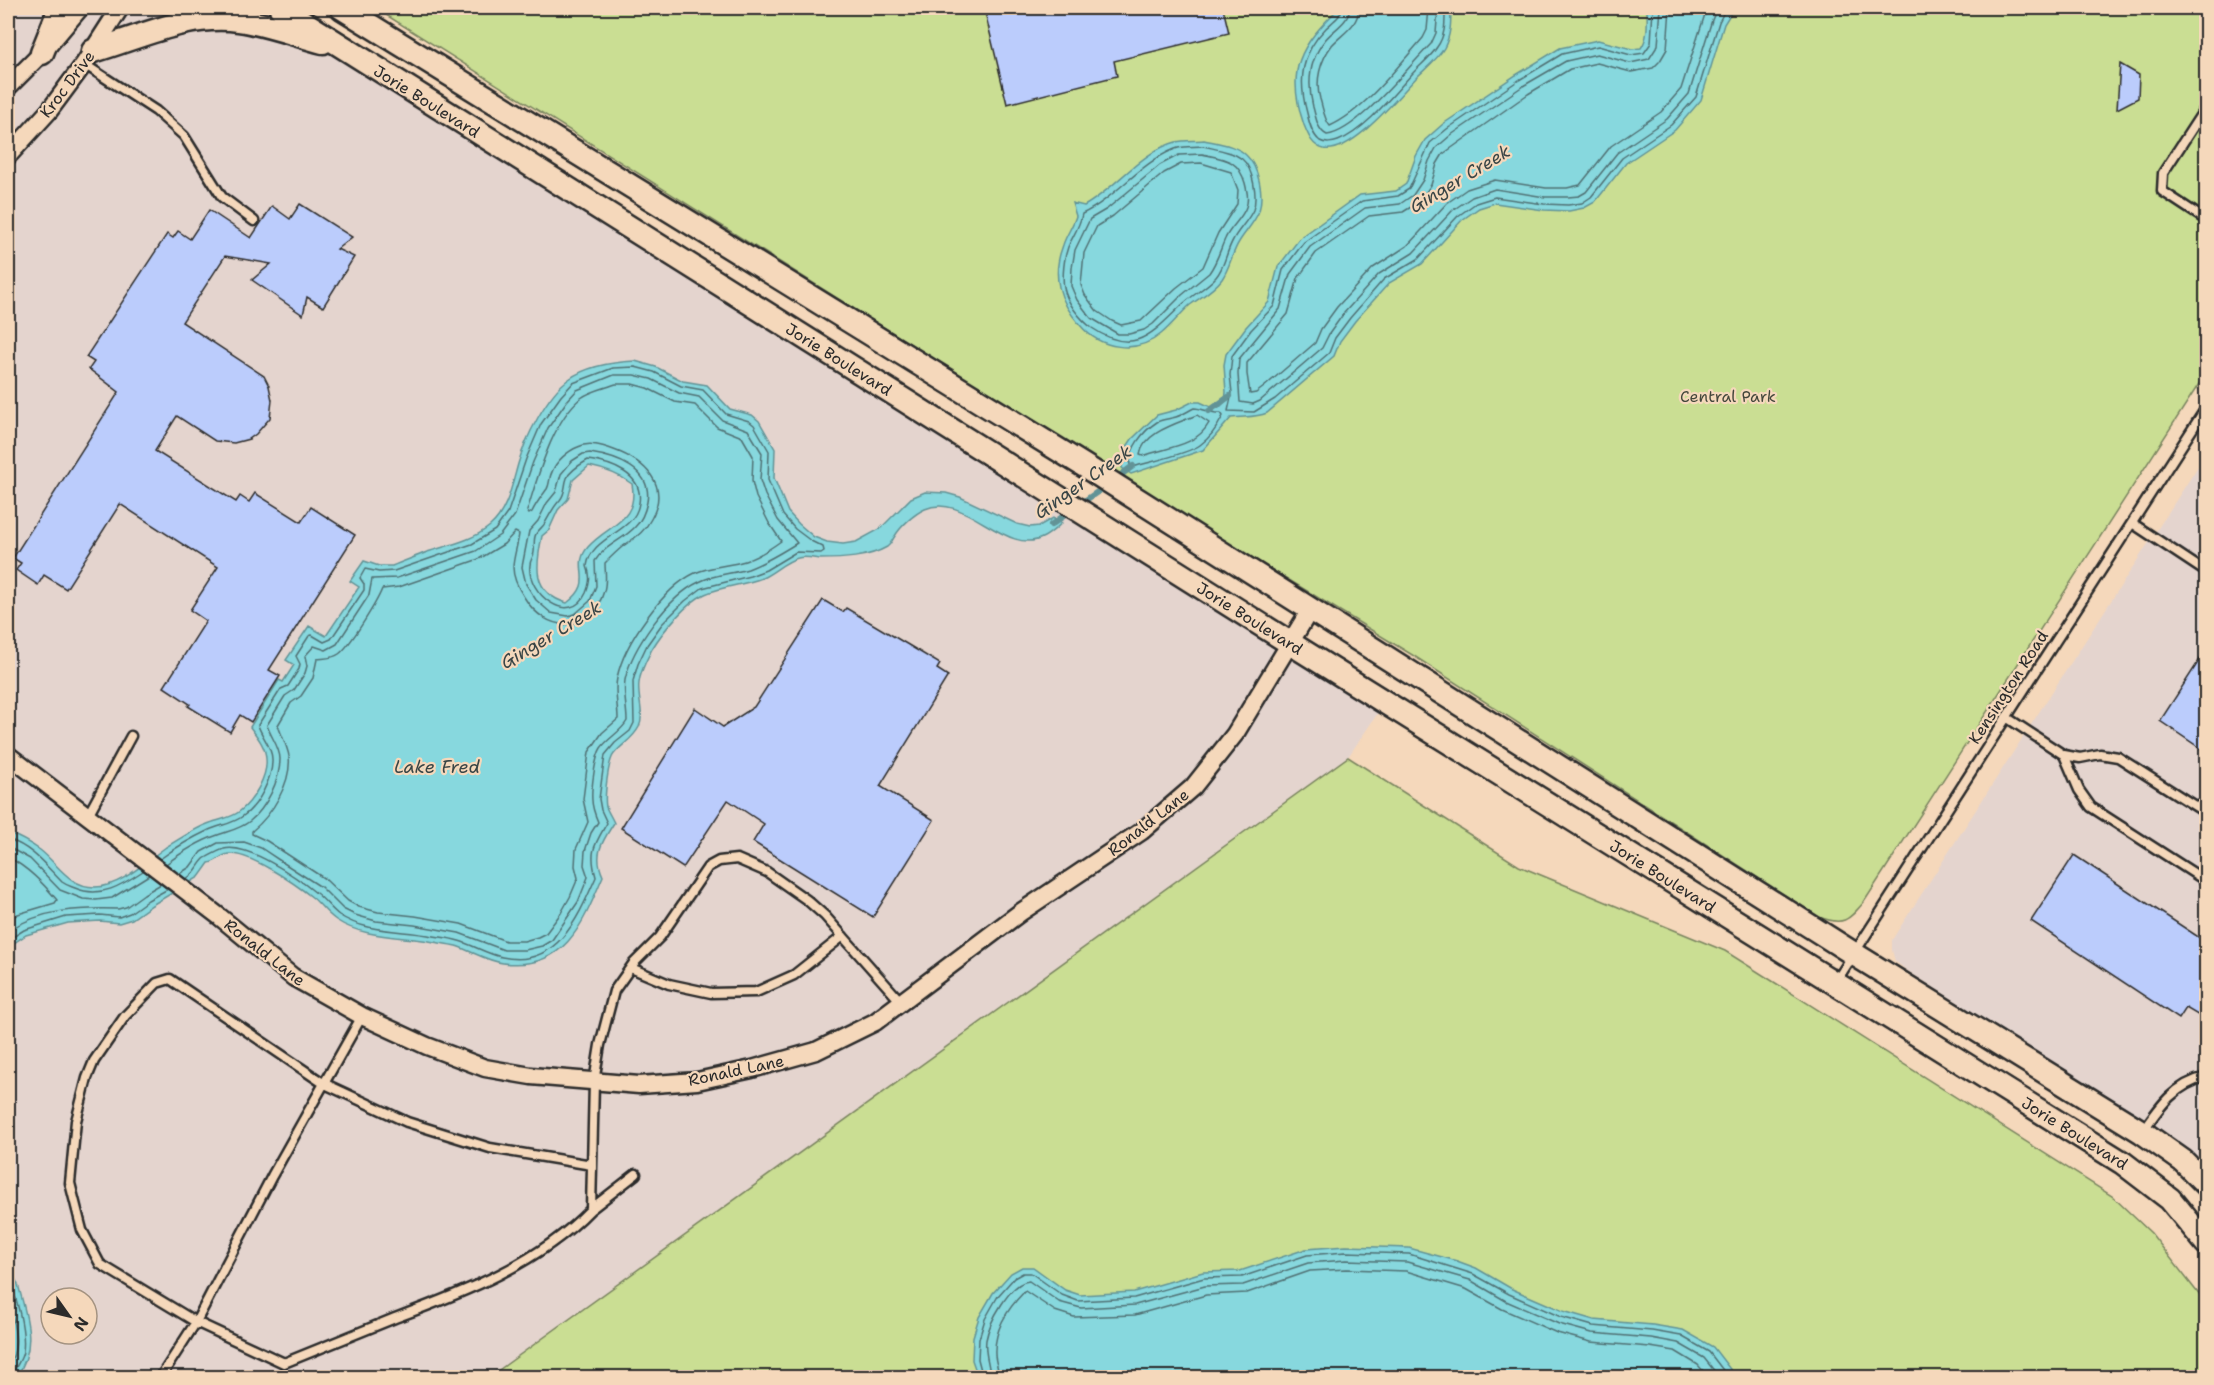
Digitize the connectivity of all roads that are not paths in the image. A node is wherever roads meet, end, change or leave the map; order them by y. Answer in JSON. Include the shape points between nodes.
{"nodes":[{"id":1,"x":60,"y":8,"type":"edge"},
{"id":2,"x":80,"y":8,"type":"edge"},
{"id":3,"x":120,"y":8,"type":"edge"},
{"id":4,"x":281,"y":8,"type":"edge"},
{"id":5,"x":342,"y":8,"type":"edge"},
{"id":6,"x":342,"y":47,"type":"junction"},
{"id":7,"x":42,"y":53,"type":"junction"},
{"id":8,"x":88,"y":57,"type":"junction"},
{"id":9,"x":8,"y":87,"type":"edge"},
{"id":10,"x":2206,"y":107,"type":"edge"},
{"id":11,"x":8,"y":156,"type":"edge"},
{"id":12,"x":2206,"y":220,"type":"edge"},
{"id":13,"x":254,"y":221,"type":"dead end"},
{"id":14,"x":2206,"y":408,"type":"edge"},
{"id":15,"x":2132,"y":523,"type":"junction"},
{"id":16,"x":2206,"y":572,"type":"edge"},
{"id":17,"x":1310,"y":610,"type":"junction"},
{"id":18,"x":1290,"y":643,"type":"junction"},
{"id":19,"x":2006,"y":717,"type":"junction"},
{"id":20,"x":131,"y":736,"type":"dead end"},
{"id":21,"x":8,"y":755,"type":"edge"},
{"id":22,"x":2064,"y":755,"type":"junction"},
{"id":23,"x":2206,"y":813,"type":"edge"},
{"id":24,"x":88,"y":816,"type":"junction"},
{"id":25,"x":2206,"y":880,"type":"edge"},
{"id":26,"x":843,"y":936,"type":"junction"},
{"id":27,"x":1854,"y":954,"type":"junction"},
{"id":28,"x":631,"y":968,"type":"junction"},
{"id":29,"x":1835,"y":983,"type":"junction"},
{"id":30,"x":902,"y":1003,"type":"junction"},
{"id":31,"x":362,"y":1016,"type":"junction"},
{"id":32,"x":2206,"y":1077,"type":"edge"},
{"id":33,"x":594,"y":1082,"type":"junction"},
{"id":34,"x":323,"y":1083,"type":"junction"},
{"id":35,"x":2142,"y":1132,"type":"junction"},
{"id":36,"x":592,"y":1166,"type":"junction"},
{"id":37,"x":636,"y":1174,"type":"dead end"},
{"id":38,"x":2206,"y":1184,"type":"edge"},
{"id":39,"x":591,"y":1209,"type":"junction"},
{"id":40,"x":2206,"y":1243,"type":"edge"},
{"id":41,"x":196,"y":1322,"type":"junction"},
{"id":42,"x":160,"y":1377,"type":"edge"}],
"edges":[{"from":1,"to":7,"type":"main road"},
{"from":2,"to":7,"type":"street"},
{"from":3,"to":8,"type":"street","name":"Kroc Drive"},
{"from":4,"to":6,"type":"main road","name":"Jorie Boulevard"},
{"from":5,"to":17,"type":"main road","name":"Jorie Boulevard","via":[[1083,465]]},
{"from":6,"to":8,"type":"main road","via":[[240,20],[217,19],[149,31]]},
{"from":6,"to":18,"type":"main road","name":"Jorie Boulevard"},
{"from":7,"to":9,"type":"street"},
{"from":8,"to":11,"type":"street","name":"Kroc Drive","via":[[49,111]]},
{"from":8,"to":13,"type":"lane","via":[[184,136],[222,197]]},
{"from":10,"to":12,"type":"lane","via":[[2163,173],[2162,191]]},
{"from":14,"to":15,"type":"lane","name":"Kensington Road"},
{"from":15,"to":16,"type":"lane"},
{"from":15,"to":19,"type":"lane","name":"Kensington Road"},
{"from":17,"to":18,"type":"street","name":"Ronald Lane"},
{"from":17,"to":27,"type":"main road","name":"Jorie Boulevard"},
{"from":18,"to":29,"type":"main road","name":"Jorie Boulevard"},
{"from":18,"to":30,"type":"street","name":"Ronald Lane","via":[[1235,734],[1194,787],[1142,831],[1021,912]]},
{"from":19,"to":22,"type":"lane"},
{"from":19,"to":27,"type":"lane","name":"Kensington Road"},
{"from":20,"to":24,"type":"lane"},
{"from":21,"to":24,"type":"street","name":"Ronald Lane"},
{"from":22,"to":23,"type":"lane","via":[[2118,757]]},
{"from":22,"to":25,"type":"lane","via":[[2091,807]]},
{"from":24,"to":31,"type":"street","name":"Ronald Lane","via":[[293,977]]},
{"from":26,"to":28,"type":"lane","via":[[794,975],[756,992],[711,993],[669,984]]},
{"from":26,"to":28,"type":"lane","via":[[807,900],[767,872],[737,859],[719,861],[708,867],[660,937]]},
{"from":26,"to":30,"type":"lane"},
{"from":27,"to":29,"type":"lane","name":"Kensington Road"},
{"from":27,"to":35,"type":"main road","name":"Jorie Boulevard"},
{"from":28,"to":33,"type":"lane","via":[[614,991]]},
{"from":29,"to":40,"type":"main road","name":"Jorie Boulevard","via":[[2123,1163],[2170,1199]]},
{"from":30,"to":33,"type":"street","name":"Ronald Lane","via":[[875,1022],[816,1051],[752,1069],[697,1081],[639,1085]]},
{"from":31,"to":33,"type":"street","name":"Ronald Lane","via":[[485,1068]]},
{"from":31,"to":34,"type":"lane"},
{"from":32,"to":35,"type":"lane","via":[[2176,1090]]},
{"from":33,"to":36,"type":"lane"},
{"from":34,"to":36,"type":"lane","via":[[407,1122],[490,1148]]},
{"from":34,"to":41,"type":"lane"},
{"from":34,"to":41,"type":"lane","via":[[170,980],[157,983],[125,1016],[94,1061],[76,1121],[70,1183],[82,1230],[100,1264]]},
{"from":35,"to":38,"type":"main road","name":"Jorie Boulevard","via":[[2183,1161]]},
{"from":36,"to":39,"type":"lane"},
{"from":37,"to":39,"type":"lane"},
{"from":39,"to":41,"type":"lane","via":[[512,1270],[284,1363]]},
{"from":41,"to":42,"type":"lane"}]}
